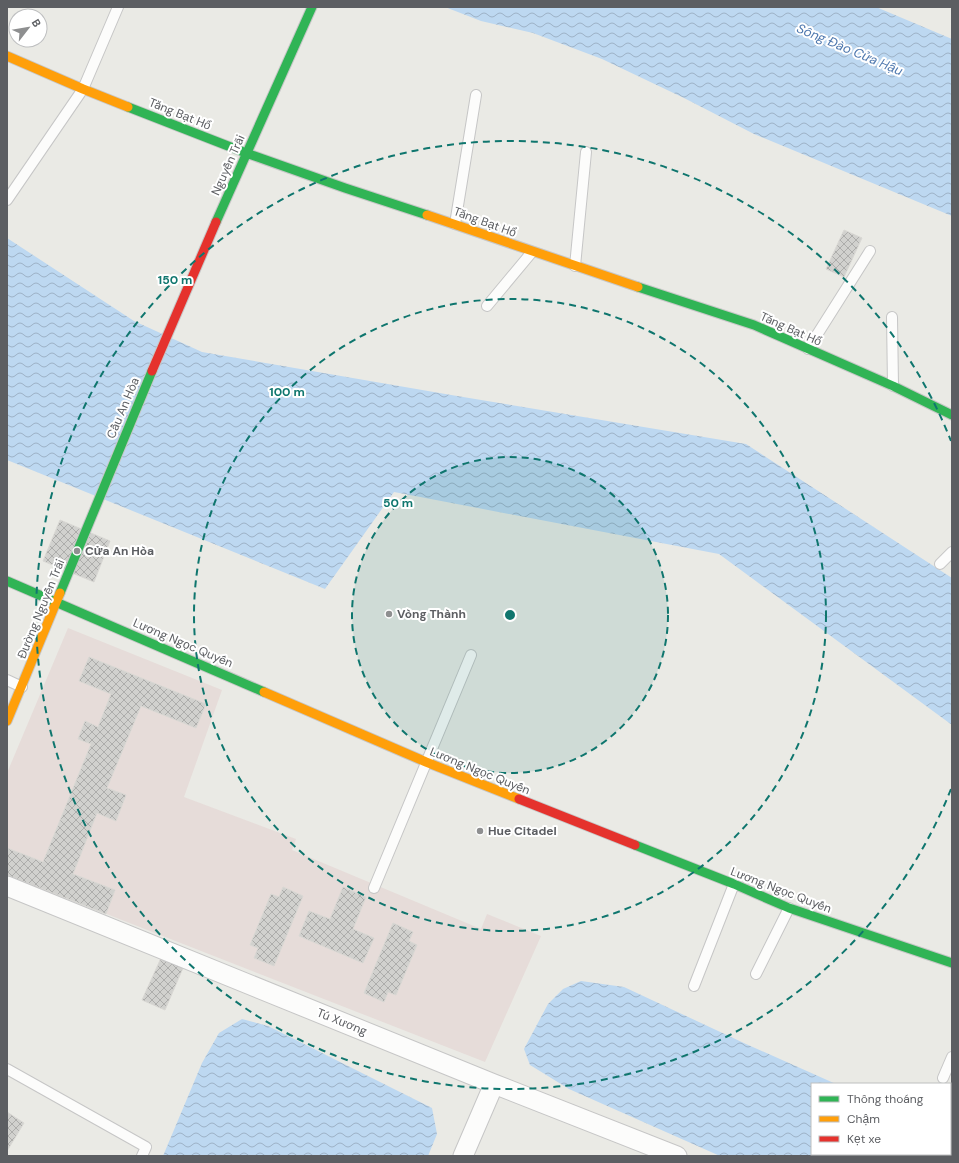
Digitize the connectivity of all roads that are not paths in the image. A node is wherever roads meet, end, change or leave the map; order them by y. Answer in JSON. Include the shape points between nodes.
{"nodes":[{"id":1,"x":118,"y":7,"type":"edge"},
{"id":2,"x":311,"y":10,"type":"edge"},
{"id":3,"x":7,"y":56,"type":"edge"},
{"id":4,"x":83,"y":89,"type":"junction"},
{"id":5,"x":476,"y":95,"type":"dead end"},
{"id":6,"x":586,"y":152,"type":"dead end"},
{"id":7,"x":246,"y":153,"type":"junction"},
{"id":8,"x":7,"y":200,"type":"edge"},
{"id":9,"x":454,"y":224,"type":"junction"},
{"id":10,"x":870,"y":251,"type":"dead end"},
{"id":11,"x":532,"y":252,"type":"junction"},
{"id":12,"x":575,"y":266,"type":"junction"},
{"id":13,"x":487,"y":306,"type":"dead end"},
{"id":14,"x":892,"y":316,"type":"dead end"},
{"id":15,"x":170,"y":328,"type":"joint"},
{"id":16,"x":808,"y":349,"type":"junction"},
{"id":17,"x":893,"y":386,"type":"junction"},
{"id":18,"x":952,"y":415,"type":"edge"},
{"id":19,"x":86,"y":528,"type":"joint"},
{"id":20,"x":952,"y":552,"type":"edge"},
{"id":21,"x":940,"y":564,"type":"dead end"},
{"id":22,"x":7,"y":581,"type":"edge"},
{"id":23,"x":57,"y":602,"type":"junction"},
{"id":24,"x":471,"y":655,"type":"dead end"},
{"id":25,"x":7,"y":680,"type":"edge"},
{"id":26,"x":22,"y":687,"type":"junction"},
{"id":27,"x":7,"y":721,"type":"edge"},
{"id":28,"x":426,"y":762,"type":"junction"},
{"id":29,"x":734,"y":884,"type":"junction"},
{"id":30,"x":7,"y":886,"type":"edge"},
{"id":31,"x":374,"y":888,"type":"dead end"},
{"id":32,"x":789,"y":908,"type":"junction"},
{"id":33,"x":952,"y":963,"type":"edge"},
{"id":34,"x":756,"y":974,"type":"dead end"},
{"id":35,"x":694,"y":986,"type":"dead end"},
{"id":36,"x":952,"y":1057,"type":"edge"},
{"id":37,"x":7,"y":1069,"type":"edge"},
{"id":38,"x":943,"y":1078,"type":"dead end"},
{"id":39,"x":494,"y":1084,"type":"junction"},
{"id":40,"x":142,"y":1156,"type":"edge"},
{"id":41,"x":463,"y":1156,"type":"edge"},
{"id":42,"x":678,"y":1156,"type":"edge"}],
"edges":[{"from":1,"to":4,"type":"lane"},
{"from":2,"to":7,"type":"main road","name":"Nguyễn Trãi"},
{"from":3,"to":4,"type":"main road","name":"Tăng Bạt Hổ"},
{"from":4,"to":7,"type":"main road","name":"Tăng Bạt Hổ"},
{"from":4,"to":8,"type":"lane"},
{"from":5,"to":9,"type":"lane"},
{"from":6,"to":12,"type":"lane"},
{"from":7,"to":9,"type":"main road","name":"Tăng Bạt Hổ"},
{"from":7,"to":15,"type":"main road","name":"Nguyễn Trãi"},
{"from":9,"to":11,"type":"main road","name":"Tăng Bạt Hổ"},
{"from":10,"to":16,"type":"lane"},
{"from":11,"to":12,"type":"main road","name":"Tăng Bạt Hổ"},
{"from":11,"to":13,"type":"lane"},
{"from":12,"to":16,"type":"main road","name":"Tăng Bạt Hổ","via":[[754,325]]},
{"from":14,"to":17,"type":"lane"},
{"from":15,"to":19,"type":"main road","name":"Cầu An Hòa"},
{"from":16,"to":17,"type":"main road","name":"Tăng Bạt Hổ"},
{"from":17,"to":18,"type":"main road","name":"Tăng Bạt Hổ"},
{"from":19,"to":23,"type":"main road","name":"Đường Nguyễn Trãi"},
{"from":20,"to":21,"type":"lane"},
{"from":22,"to":23,"type":"main road","name":"Lương Ngọc Quyến"},
{"from":23,"to":26,"type":"main road","name":"Đường Nguyễn Trãi"},
{"from":23,"to":28,"type":"main road","name":"Lương Ngọc Quyến"},
{"from":24,"to":28,"type":"lane"},
{"from":25,"to":26,"type":"lane"},
{"from":26,"to":27,"type":"main road","name":"Đường Nguyễn Trãi"},
{"from":28,"to":29,"type":"main road","name":"Lương Ngọc Quyến"},
{"from":28,"to":31,"type":"lane"},
{"from":29,"to":32,"type":"main road","name":"Lương Ngọc Quyến"},
{"from":29,"to":35,"type":"lane"},
{"from":30,"to":39,"type":"street","name":"Tú Xương"},
{"from":32,"to":33,"type":"main road","name":"Lương Ngọc Quyến"},
{"from":32,"to":34,"type":"lane"},
{"from":36,"to":38,"type":"lane"},
{"from":37,"to":40,"type":"lane","via":[[146,1147]]},
{"from":39,"to":41,"type":"street"},
{"from":39,"to":42,"type":"street","name":"Tú Xương"}]}
